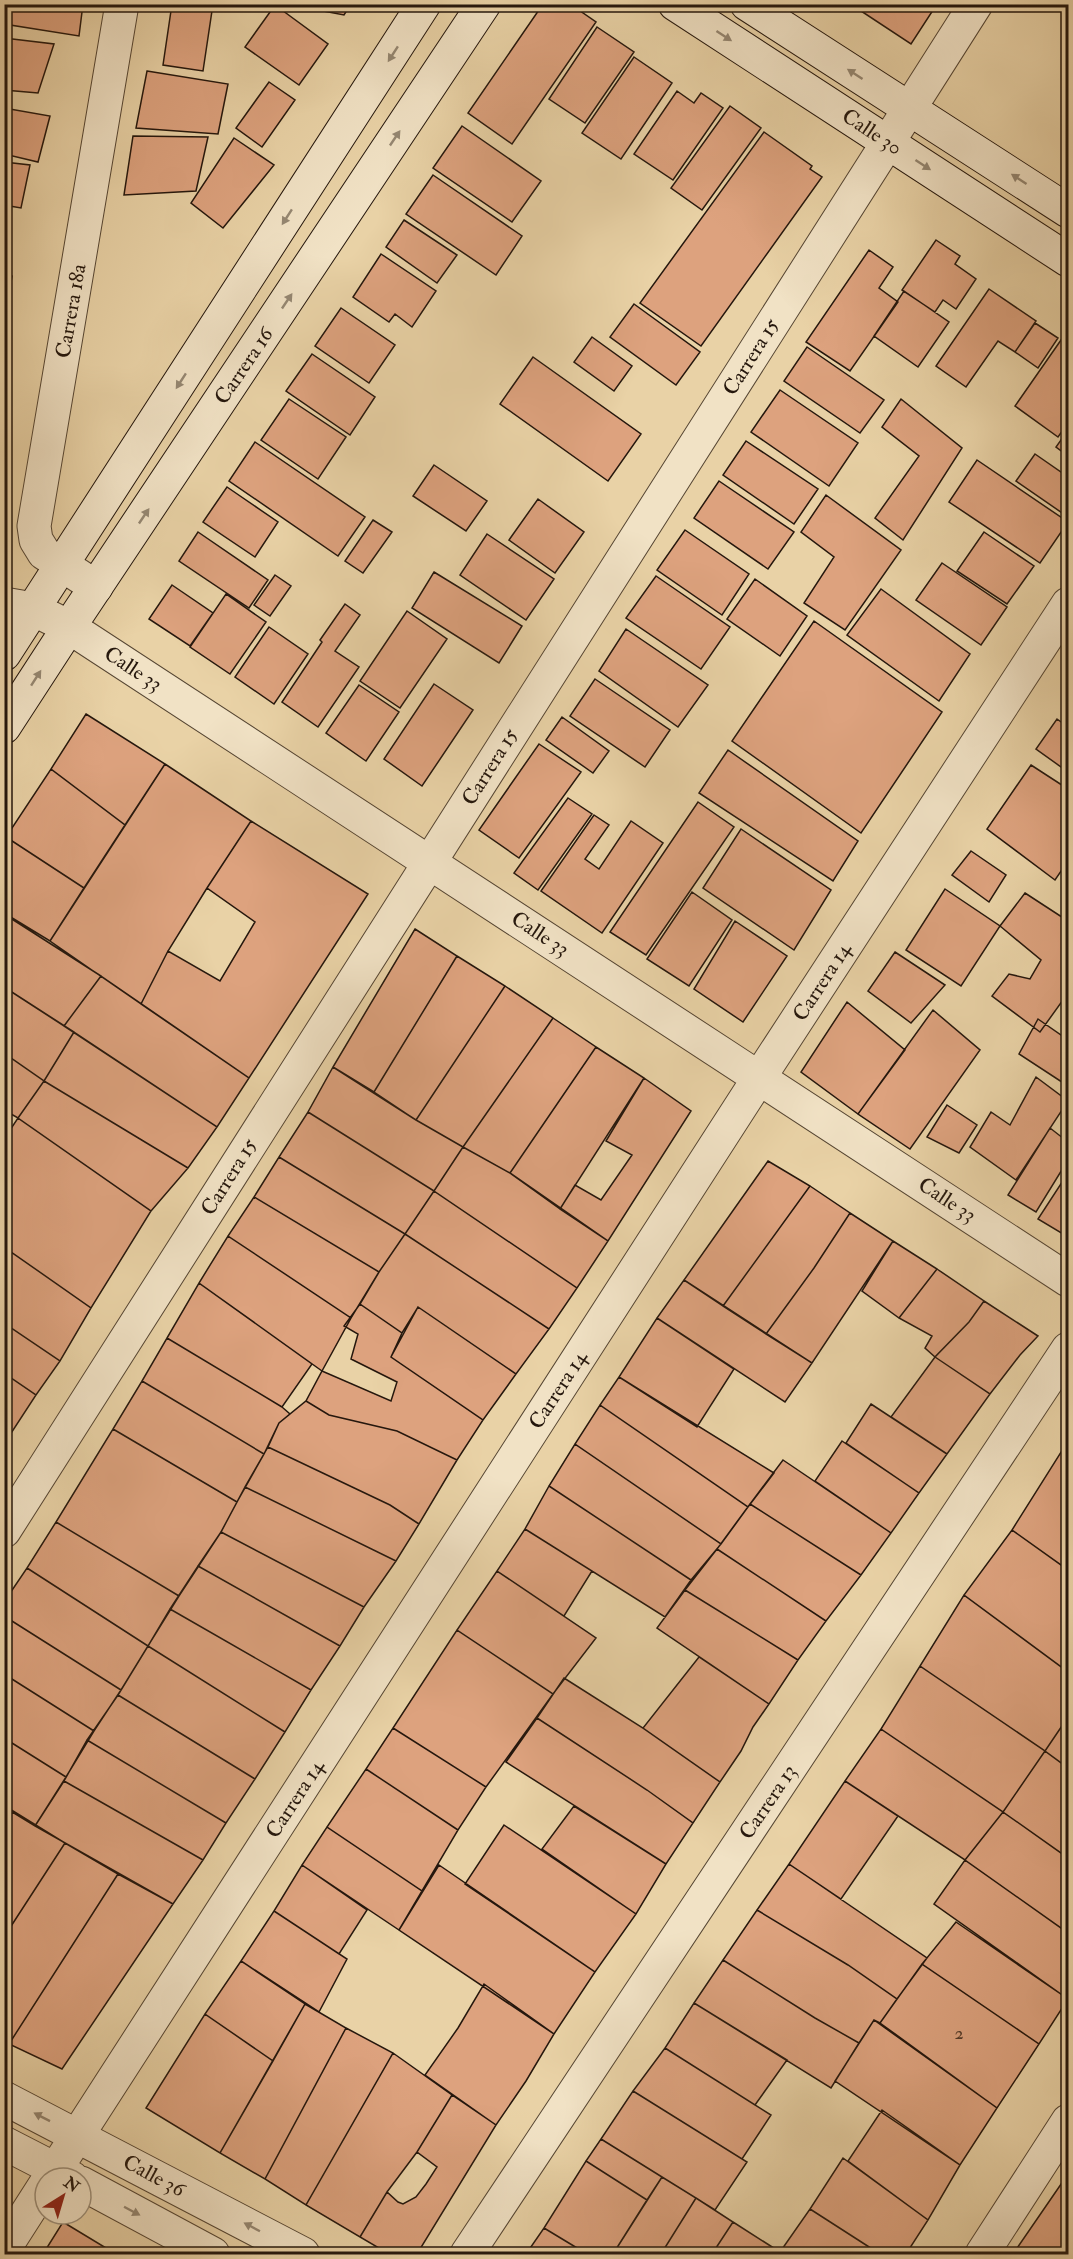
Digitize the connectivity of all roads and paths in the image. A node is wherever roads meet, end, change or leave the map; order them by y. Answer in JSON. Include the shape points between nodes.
{"nodes":[{"id":1,"x":122,"y":4,"type":"edge"},
{"id":2,"x":424,"y":4,"type":"edge"},
{"id":3,"x":484,"y":4,"type":"edge"},
{"id":4,"x":675,"y":4,"type":"edge"},
{"id":5,"x":747,"y":4,"type":"edge"},
{"id":6,"x":976,"y":4,"type":"edge"},
{"id":7,"x":910,"y":109,"type":"junction"},
{"id":8,"x":888,"y":143,"type":"junction"},
{"id":9,"x":1068,"y":211,"type":"edge"},
{"id":10,"x":1068,"y":260,"type":"edge"},
{"id":11,"x":61,"y":566,"type":"junction"},
{"id":12,"x":96,"y":588,"type":"junction"},
{"id":13,"x":1068,"y":604,"type":"edge"},
{"id":14,"x":19,"y":607,"type":"edge"},
{"id":15,"x":69,"y":627,"type":"junction"},
{"id":16,"x":4,"y":654,"type":"edge"},
{"id":17,"x":4,"y":727,"type":"edge"},
{"id":18,"x":430,"y":862,"type":"junction"},
{"id":19,"x":759,"y":1078,"type":"junction"},
{"id":20,"x":1068,"y":1280,"type":"edge"},
{"id":21,"x":1068,"y":1348,"type":"edge"},
{"id":22,"x":4,"y":1531,"type":"edge"},
{"id":23,"x":4,"y":2098,"type":"edge"},
{"id":24,"x":1068,"y":2121,"type":"edge"},
{"id":25,"x":78,"y":2136,"type":"junction"},
{"id":26,"x":4,"y":2143,"type":"edge"},
{"id":27,"x":40,"y":2166,"type":"edge"},
{"id":28,"x":66,"y":2166,"type":"edge"},
{"id":29,"x":93,"y":2195,"type":"edge"},
{"id":30,"x":33,"y":2213,"type":"edge"},
{"id":31,"x":4,"y":2249,"type":"edge"},
{"id":32,"x":213,"y":2254,"type":"edge"},
{"id":33,"x":303,"y":2254,"type":"edge"},
{"id":34,"x":466,"y":2254,"type":"edge"},
{"id":35,"x":982,"y":2254,"type":"edge"}],
"edges":[{"from":1,"to":11,"type":"street","name":"Carrera 18a","via":[[34,526],[44,553]]},
{"from":2,"to":11,"type":"street","name":"Carrera 16","one_way":true},
{"from":12,"to":3,"type":"street","name":"Carrera 16","one_way":true},
{"from":4,"to":8,"type":"street","name":"Calle 30","one_way":true},
{"from":7,"to":5,"type":"street","name":"Calle 30","one_way":true},
{"from":6,"to":7,"type":"street","name":"Carrera 15"},
{"from":7,"to":8,"type":"street","name":"Carrera 15"},
{"from":9,"to":7,"type":"street","name":"Calle 30","one_way":true},
{"from":8,"to":10,"type":"street","name":"Calle 30","one_way":true},
{"from":8,"to":18,"type":"street","name":"Carrera 15"},
{"from":11,"to":12,"type":"street","name":"Carrera 18a"},
{"from":11,"to":14,"type":"street","name":"Carrera 16"},
{"from":12,"to":15,"type":"street","name":"Carrera 16"},
{"from":13,"to":19,"type":"street","name":"Carrera 14"},
{"from":14,"to":15,"type":"street","name":"Calle 33"},
{"from":14,"to":16,"type":"street","name":"Carrera 16"},
{"from":17,"to":15,"type":"street","name":"Carrera 16","one_way":true},
{"from":15,"to":18,"type":"street","name":"Calle 33"},
{"from":18,"to":19,"type":"street","name":"Calle 33"},
{"from":18,"to":22,"type":"street","name":"Carrera 15"},
{"from":19,"to":20,"type":"street","name":"Calle 33"},
{"from":19,"to":25,"type":"street","name":"Carrera 14"},
{"from":21,"to":34,"type":"street","name":"Carrera 13"},
{"from":25,"to":23,"type":"street","name":"Calle 36","one_way":true},
{"from":24,"to":35,"type":"street"},
{"from":25,"to":28,"type":"street","name":"Carrera 14"},
{"from":33,"to":25,"type":"street","name":"Calle 36","one_way":true},
{"from":26,"to":27,"type":"street","name":"Calle 36"},
{"from":29,"to":32,"type":"street","name":"Calle 36","one_way":true},
{"from":30,"to":31,"type":"street","name":"Carrera 14"}]}
